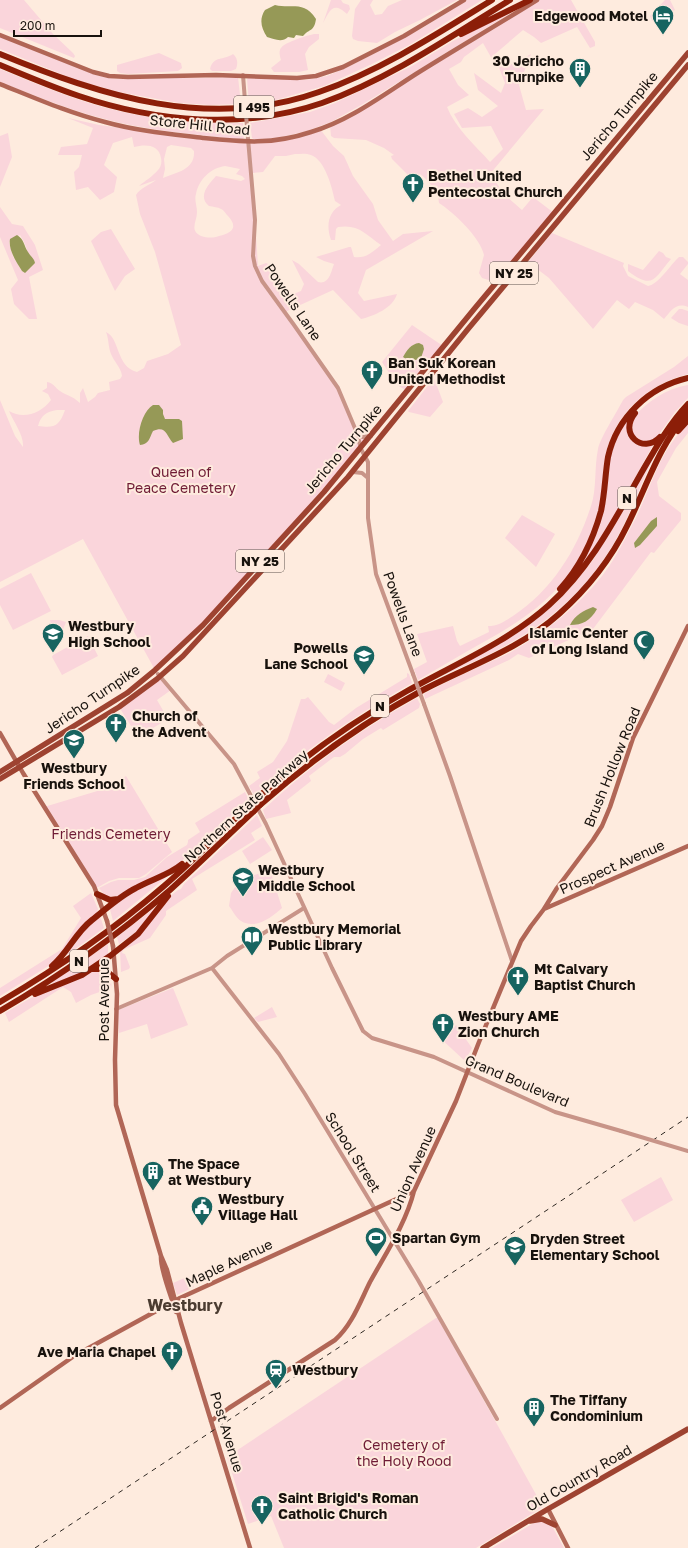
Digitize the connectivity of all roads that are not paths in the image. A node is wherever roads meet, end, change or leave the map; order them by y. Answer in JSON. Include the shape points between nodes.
{"nodes":[{"id":1,"x":464,"y":0,"type":"edge"},
{"id":2,"x":492,"y":0,"type":"edge"},
{"id":3,"x":510,"y":0,"type":"edge"},
{"id":4,"x":530,"y":0,"type":"edge"},
{"id":5,"x":537,"y":0,"type":"edge"},
{"id":6,"x":0,"y":35,"type":"edge"},
{"id":7,"x":688,"y":53,"type":"edge"},
{"id":8,"x":0,"y":54,"type":"edge"},
{"id":9,"x":414,"y":59,"type":"junction"},
{"id":10,"x":0,"y":65,"type":"edge"},
{"id":11,"x":688,"y":65,"type":"edge"},
{"id":12,"x":243,"y":75,"type":"junction"},
{"id":13,"x":0,"y":84,"type":"edge"},
{"id":14,"x":248,"y":142,"type":"junction"},
{"id":15,"x":688,"y":378,"type":"edge"},
{"id":16,"x":688,"y":382,"type":"edge"},
{"id":17,"x":688,"y":404,"type":"edge"},
{"id":18,"x":688,"y":412,"type":"edge"},
{"id":19,"x":688,"y":420,"type":"edge"},
{"id":20,"x":672,"y":422,"type":"junction"},
{"id":21,"x":358,"y":436,"type":"junction"},
{"id":22,"x":371,"y":436,"type":"junction"},
{"id":23,"x":361,"y":449,"type":"junction"},
{"id":24,"x":366,"y":456,"type":"junction"},
{"id":25,"x":353,"y":472,"type":"junction"},
{"id":26,"x":368,"y":479,"type":"junction"},
{"id":27,"x":560,"y":613,"type":"junction"},
{"id":28,"x":524,"y":624,"type":"junction"},
{"id":29,"x":688,"y":626,"type":"edge"},
{"id":30,"x":159,"y":675,"type":"junction"},
{"id":31,"x":91,"y":716,"type":"junction"},
{"id":32,"x":95,"y":722,"type":"junction"},
{"id":33,"x":0,"y":733,"type":"edge"},
{"id":34,"x":18,"y":765,"type":"junction"},
{"id":35,"x":0,"y":772,"type":"edge"},
{"id":36,"x":0,"y":779,"type":"edge"},
{"id":37,"x":688,"y":846,"type":"edge"},
{"id":38,"x":202,"y":851,"type":"junction"},
{"id":39,"x":186,"y":875,"type":"junction"},
{"id":40,"x":97,"y":894,"type":"junction"},
{"id":41,"x":120,"y":898,"type":"junction"},
{"id":42,"x":304,"y":908,"type":"junction"},
{"id":43,"x":544,"y":909,"type":"junction"},
{"id":44,"x":104,"y":911,"type":"junction"},
{"id":45,"x":114,"y":949,"type":"junction"},
{"id":46,"x":512,"y":961,"type":"junction"},
{"id":47,"x":212,"y":968,"type":"junction"},
{"id":48,"x":91,"y":970,"type":"junction"},
{"id":49,"x":116,"y":979,"type":"junction"},
{"id":50,"x":27,"y":986,"type":"junction"},
{"id":51,"x":0,"y":1002,"type":"edge"},
{"id":52,"x":12,"y":1004,"type":"junction"},
{"id":53,"x":116,"y":1009,"type":"junction"},
{"id":54,"x":0,"y":1011,"type":"edge"},
{"id":55,"x":468,"y":1072,"type":"junction"},
{"id":56,"x":688,"y":1151,"type":"edge"},
{"id":57,"x":414,"y":1191,"type":"junction"},
{"id":58,"x":375,"y":1208,"type":"junction"},
{"id":59,"x":394,"y":1240,"type":"junction"},
{"id":60,"x":390,"y":1247,"type":"junction"},
{"id":61,"x":399,"y":1249,"type":"junction"},
{"id":62,"x":174,"y":1301,"type":"junction"},
{"id":63,"x":0,"y":1408,"type":"edge"},
{"id":64,"x":228,"y":1408,"type":"junction"},
{"id":65,"x":209,"y":1415,"type":"junction"},
{"id":66,"x":497,"y":1419,"type":"dead end"},
{"id":67,"x":211,"y":1421,"type":"junction"},
{"id":68,"x":688,"y":1430,"type":"edge"},
{"id":69,"x":548,"y":1509,"type":"junction"},
{"id":70,"x":528,"y":1521,"type":"junction"},
{"id":71,"x":555,"y":1525,"type":"junction"},
{"id":72,"x":250,"y":1548,"type":"edge"},
{"id":73,"x":483,"y":1548,"type":"edge"},
{"id":74,"x":568,"y":1548,"type":"edge"}],
"edges":[{"from":1,"to":12,"type":"main road","via":[[414,30],[327,74],[297,78]]},
{"from":2,"to":8,"type":"highway","number":"I 495","via":[[416,45],[340,84],[300,98],[247,108],[184,107],[143,102],[64,79]]},
{"from":3,"to":9,"type":"highway","number":"I 495"},
{"from":4,"to":9,"type":"highway"},
{"from":5,"to":14,"type":"main road","name":"Store Hill Road","via":[[332,124],[299,136]]},
{"from":6,"to":12,"type":"main road","via":[[109,76]]},
{"from":7,"to":22,"type":"main road","name":"Jericho Turnpike","number":"NY 25","via":[[474,308]]},
{"from":9,"to":10,"type":"highway","number":"I 495","via":[[322,103],[272,116],[228,120],[161,116],[119,108],[78,96]]},
{"from":11,"to":24,"type":"main road","name":"Jericho Turnpike","number":"NY 25","via":[[482,311]]},
{"from":12,"to":14,"type":"street","name":"Powells Lane","bridge":true},
{"from":13,"to":14,"type":"main road","name":"Store Hill Road","via":[[68,111],[114,125],[166,134]]},
{"from":14,"to":21,"type":"street","name":"Powells Lane","via":[[255,220],[253,256],[257,272],[338,388]]},
{"from":15,"to":28,"type":"highway","via":[[652,393],[638,404],[621,424],[610,450],[605,492],[586,552],[564,584]]},
{"from":16,"to":20,"type":"highway","via":[[663,390],[644,404],[630,420],[629,432],[635,440],[648,444],[658,438]]},
{"from":17,"to":20,"type":"highway","name":"Northern State Parkway","number":"N"},
{"from":18,"to":27,"type":"highway","name":"Northern State Parkway","number":"N","via":[[673,430],[659,454],[612,553],[593,579]]},
{"from":19,"to":27,"type":"highway","via":[[663,452],[633,518],[611,558],[582,595]]},
{"from":20,"to":28,"type":"highway","name":"Northern State Parkway","number":"N","via":[[591,558],[556,598]]},
{"from":21,"to":22,"type":"street"},
{"from":21,"to":23,"type":"street","name":"Powells Lane"},
{"from":22,"to":23,"type":"main road","name":"Jericho Turnpike","number":"NY 25"},
{"from":23,"to":24,"type":"street","name":"Powells Lane"},
{"from":23,"to":31,"type":"main road","name":"Jericho Turnpike","number":"NY 25","via":[[180,648],[127,693]]},
{"from":24,"to":25,"type":"main road","name":"Jericho Turnpike","number":"NY 25"},
{"from":24,"to":26,"type":"street","name":"Powells Lane"},
{"from":25,"to":26,"type":"street","via":[[362,473]]},
{"from":25,"to":30,"type":"main road","name":"Jericho Turnpike","number":"NY 25","via":[[183,656]]},
{"from":26,"to":46,"type":"street","name":"Powells Lane","bridge":true,"via":[[368,518],[376,574],[452,781]]},
{"from":27,"to":39,"type":"highway","name":"Northern State Parkway","number":"N","bridge":true,"via":[[517,644],[423,690],[368,723],[316,759],[260,805]]},
{"from":28,"to":38,"type":"highway","name":"Northern State Parkway","number":"N","bridge":true,"via":[[364,716],[307,756],[250,804]]},
{"from":29,"to":43,"type":"main road","name":"Brush Hollow Road","via":[[633,738],[602,826]]},
{"from":30,"to":32,"type":"main road","name":"Jericho Turnpike","number":"NY 25","via":[[127,702]]},
{"from":30,"to":42,"type":"street","via":[[234,764],[266,824]]},
{"from":31,"to":32,"type":"main road"},
{"from":31,"to":34,"type":"main road","name":"Jericho Turnpike","number":"NY 25"},
{"from":32,"to":34,"type":"main road","name":"Jericho Turnpike","number":"NY 25"},
{"from":33,"to":34,"type":"main road","name":"Post Avenue"},
{"from":34,"to":35,"type":"main road","name":"Jericho Turnpike","number":"NY 25"},
{"from":34,"to":36,"type":"main road","name":"Jericho Turnpike","number":"NY 25"},
{"from":34,"to":40,"type":"main road","name":"Post Avenue"},
{"from":37,"to":43,"type":"main road","name":"Prospect Avenue"},
{"from":38,"to":41,"type":"highway","via":[[171,872]]},
{"from":38,"to":50,"type":"highway","name":"Northern State Parkway","number":"N","via":[[110,929]]},
{"from":39,"to":45,"type":"highway","via":[[140,932]]},
{"from":39,"to":52,"type":"highway","name":"Northern State Parkway","number":"N","via":[[99,946]]},
{"from":40,"to":41,"type":"highway","via":[[111,900]]},
{"from":40,"to":44,"type":"main road","name":"Post Avenue"},
{"from":41,"to":44,"type":"highway"},
{"from":42,"to":47,"type":"street","via":[[226,956]]},
{"from":42,"to":55,"type":"street","name":"Grand Boulevard","via":[[363,1031],[372,1038],[425,1053]]},
{"from":43,"to":46,"type":"main road","name":"Union Avenue","via":[[525,935]]},
{"from":44,"to":45,"type":"main road","name":"Post Avenue","bridge":true},
{"from":44,"to":50,"type":"highway","via":[[83,927],[61,958]]},
{"from":45,"to":48,"type":"highway"},
{"from":45,"to":49,"type":"main road","name":"Post Avenue"},
{"from":46,"to":55,"type":"main road","name":"Union Avenue"},
{"from":47,"to":53,"type":"street"},
{"from":47,"to":58,"type":"street","name":"School Street","via":[[279,1054]]},
{"from":48,"to":49,"type":"highway","via":[[104,969]]},
{"from":48,"to":52,"type":"highway"},
{"from":49,"to":53,"type":"main road","name":"Post Avenue"},
{"from":50,"to":51,"type":"highway","name":"Northern State Parkway","number":"N"},
{"from":52,"to":54,"type":"highway","name":"Northern State Parkway","number":"N"},
{"from":53,"to":62,"type":"main road","name":"Post Avenue","via":[[116,1105],[164,1260]]},
{"from":55,"to":56,"type":"street","name":"Grand Boulevard","bridge":true,"via":[[556,1112]]},
{"from":55,"to":57,"type":"main road","name":"Union Avenue"},
{"from":57,"to":58,"type":"main road","name":"Maple Avenue"},
{"from":57,"to":59,"type":"main road","name":"Union Avenue"},
{"from":58,"to":59,"type":"street","name":"School Street"},
{"from":58,"to":62,"type":"main road","name":"Maple Avenue"},
{"from":59,"to":60,"type":"main road","name":"Union Avenue"},
{"from":59,"to":61,"type":"street","name":"School Street"},
{"from":60,"to":61,"type":"street"},
{"from":60,"to":64,"type":"main road","name":"Union Avenue","via":[[342,1334]]},
{"from":61,"to":66,"type":"street","name":"School Street"},
{"from":62,"to":63,"type":"main road","name":"Maple Avenue","via":[[74,1356]]},
{"from":62,"to":65,"type":"main road","name":"Post Avenue"},
{"from":64,"to":65,"type":"main road","name":"Union Avenue"},
{"from":64,"to":67,"type":"main road","name":"Union Avenue"},
{"from":65,"to":67,"type":"main road","name":"Post Avenue"},
{"from":67,"to":72,"type":"main road","name":"Post Avenue"},
{"from":68,"to":69,"type":"main road","name":"Old Country Road"},
{"from":69,"to":70,"type":"main road","name":"Old Country Road"},
{"from":69,"to":71,"type":"main road"},
{"from":70,"to":71,"type":"main road","via":[[542,1519]]},
{"from":70,"to":73,"type":"main road","name":"Old Country Road"},
{"from":71,"to":74,"type":"main road"}]}
